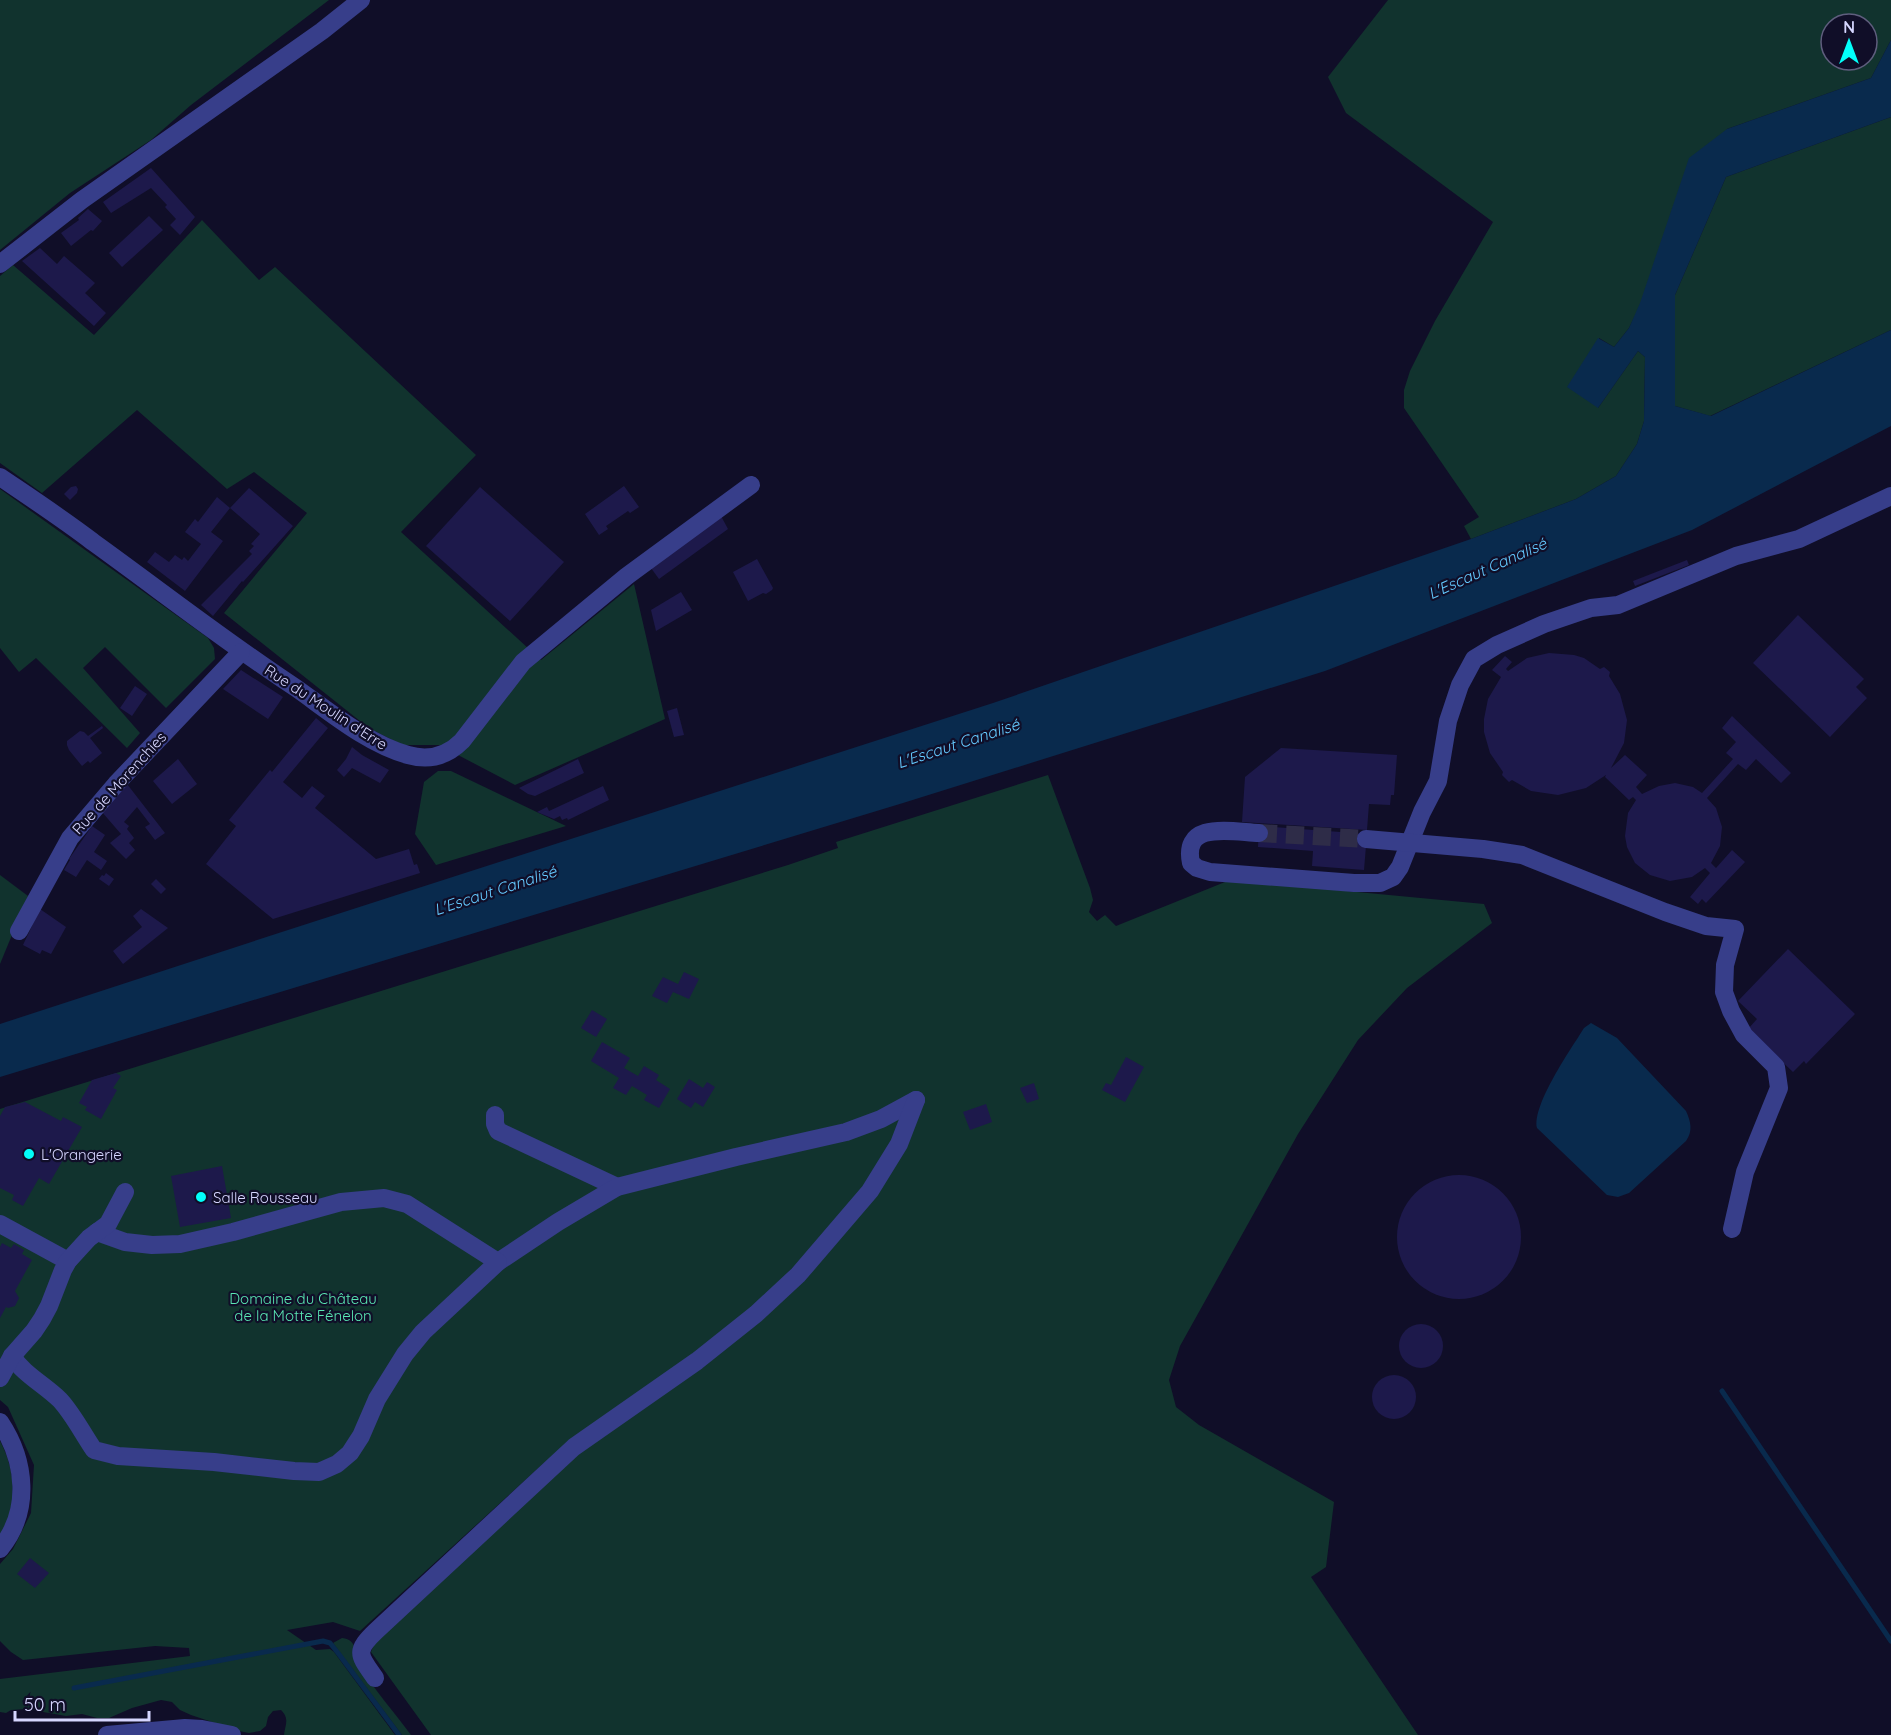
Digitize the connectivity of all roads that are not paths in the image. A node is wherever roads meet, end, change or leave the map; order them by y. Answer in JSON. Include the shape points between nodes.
{"nodes":[{"id":1,"x":361,"y":0,"type":"edge"},
{"id":2,"x":0,"y":264,"type":"edge"},
{"id":3,"x":0,"y":477,"type":"edge"},
{"id":4,"x":751,"y":485,"type":"dead end"},
{"id":5,"x":1891,"y":496,"type":"edge"},
{"id":6,"x":242,"y":652,"type":"junction"},
{"id":7,"x":1258,"y":833,"type":"tunnel mouth"},
{"id":8,"x":1366,"y":839,"type":"tunnel mouth"},
{"id":9,"x":1409,"y":842,"type":"junction"},
{"id":10,"x":19,"y":931,"type":"dead end"},
{"id":11,"x":495,"y":1114,"type":"dead end"},
{"id":12,"x":617,"y":1187,"type":"junction"},
{"id":13,"x":125,"y":1192,"type":"dead end"},
{"id":14,"x":0,"y":1224,"type":"edge"},
{"id":15,"x":1732,"y":1229,"type":"dead end"},
{"id":16,"x":97,"y":1232,"type":"junction"},
{"id":17,"x":68,"y":1261,"type":"junction"},
{"id":18,"x":498,"y":1262,"type":"junction"},
{"id":19,"x":12,"y":1356,"type":"junction"},
{"id":20,"x":0,"y":1378,"type":"edge"},
{"id":21,"x":0,"y":1422,"type":"edge"},
{"id":22,"x":0,"y":1549,"type":"edge"},
{"id":23,"x":375,"y":1678,"type":"dead end"},
{"id":24,"x":106,"y":1735,"type":"edge"},
{"id":25,"x":232,"y":1735,"type":"edge"}],
"edges":[{"from":1,"to":2,"type":"street","via":[[322,32],[82,200]]},
{"from":3,"to":6,"type":"street","name":"Rue du Moulin d'Erre"},
{"from":4,"to":6,"type":"street","name":"Rue du Moulin d'Erre","via":[[627,576],[523,662],[451,752],[424,758],[382,746]]},
{"from":5,"to":9,"type":"street","via":[[1798,539],[1736,556],[1618,605],[1591,608],[1544,624],[1474,659],[1448,721],[1438,781]]},
{"from":6,"to":10,"type":"street","name":"Rue de Morenchies","via":[[70,838]]},
{"from":7,"to":9,"type":"street","via":[[1201,833],[1189,846],[1191,863],[1210,872],[1380,883],[1393,877]]},
{"from":8,"to":9,"type":"street"},
{"from":9,"to":15,"type":"street","via":[[1522,855],[1665,912],[1707,926],[1735,929],[1725,965],[1724,992],[1744,1035],[1776,1067],[1779,1088],[1745,1172]]},
{"from":11,"to":12,"type":"street","via":[[498,1131]]},
{"from":12,"to":18,"type":"street"},
{"from":12,"to":23,"type":"street","via":[[846,1132],[916,1100],[899,1144],[870,1191],[798,1275],[697,1361],[574,1447],[376,1631],[361,1651],[362,1660]]},
{"from":13,"to":16,"type":"street","via":[[108,1224]]},
{"from":14,"to":17,"type":"street"},
{"from":16,"to":17,"type":"street"},
{"from":16,"to":18,"type":"street","via":[[125,1242],[180,1244],[340,1202],[384,1198],[407,1204]]},
{"from":17,"to":19,"type":"street","via":[[42,1319]]},
{"from":18,"to":19,"type":"street","via":[[423,1332],[377,1399],[362,1436],[350,1453],[319,1472],[118,1456],[94,1450],[62,1402]]},
{"from":19,"to":20,"type":"street"},
{"from":21,"to":22,"type":"street","via":[[17,1455],[21,1487],[19,1514]]},
{"from":24,"to":25,"type":"street","via":[[185,1728]]}]}
